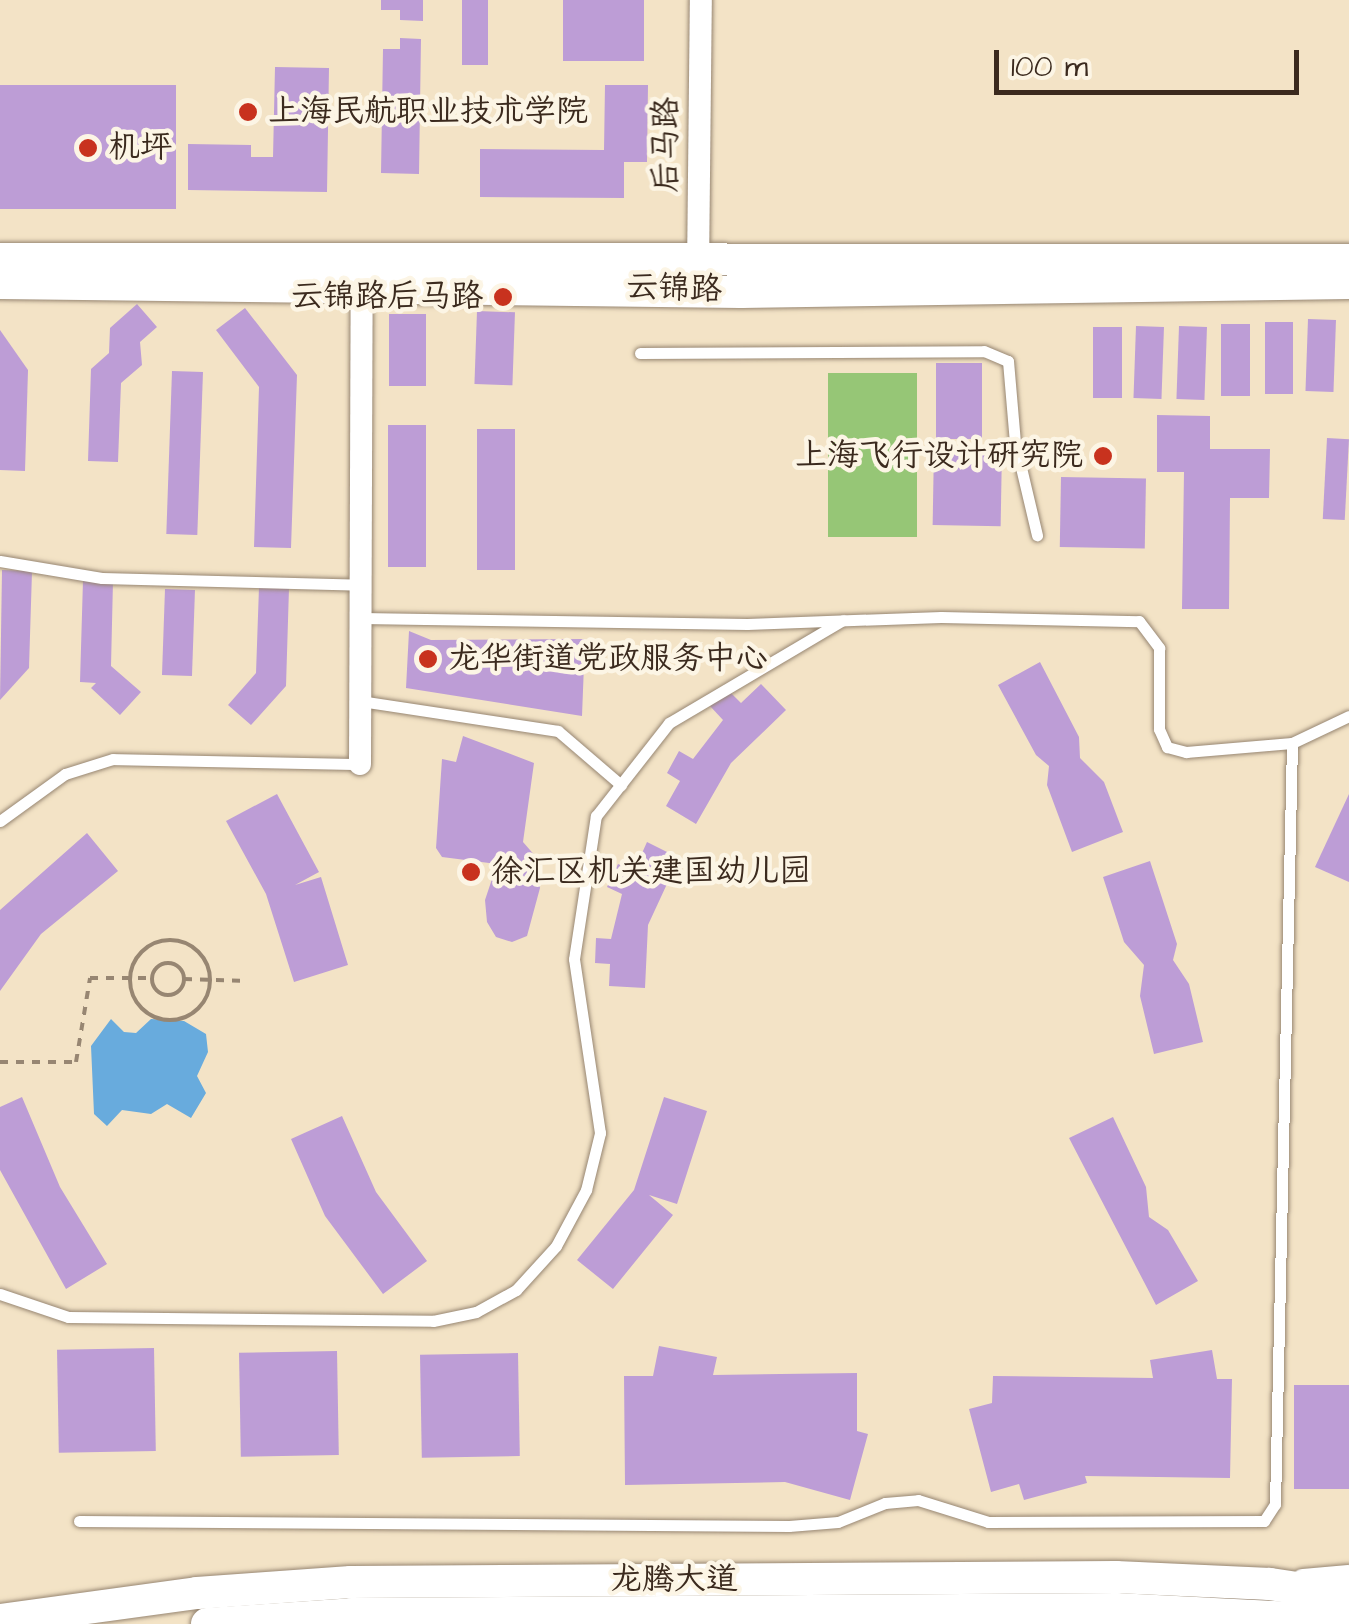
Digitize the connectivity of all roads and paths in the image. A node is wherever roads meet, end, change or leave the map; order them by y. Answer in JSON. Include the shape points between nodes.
{"nodes":[{"id":1,"x":701,"y":0,"type":"edge"},
{"id":2,"x":0,"y":259,"type":"edge"},
{"id":3,"x":1349,"y":260,"type":"edge"},
{"id":4,"x":698,"y":275,"type":"junction"},
{"id":5,"x":0,"y":283,"type":"edge"},
{"id":6,"x":1349,"y":284,"type":"edge"},
{"id":7,"x":362,"y":287,"type":"junction"},
{"id":8,"x":640,"y":352,"type":"dead end"},
{"id":9,"x":1037,"y":535,"type":"dead end"},
{"id":10,"x":0,"y":560,"type":"edge"},
{"id":11,"x":360,"y":585,"type":"junction"},
{"id":12,"x":360,"y":618,"type":"junction"},
{"id":13,"x":844,"y":620,"type":"junction"},
{"id":14,"x":360,"y":701,"type":"junction"},
{"id":15,"x":1349,"y":716,"type":"edge"},
{"id":16,"x":1292,"y":742,"type":"junction"},
{"id":17,"x":360,"y":764,"type":"joint"},
{"id":18,"x":621,"y":784,"type":"junction"},
{"id":19,"x":0,"y":821,"type":"edge"},
{"id":20,"x":130,"y":978,"type":"junction"},
{"id":21,"x":152,"y":978,"type":"junction"},
{"id":22,"x":184,"y":979,"type":"junction"},
{"id":23,"x":210,"y":979,"type":"junction"},
{"id":24,"x":248,"y":981,"type":"dead end"},
{"id":25,"x":0,"y":1062,"type":"edge"},
{"id":26,"x":0,"y":1294,"type":"edge"},
{"id":27,"x":80,"y":1521,"type":"dead end"},
{"id":28,"x":1349,"y":1576,"type":"edge"},
{"id":29,"x":1349,"y":1596,"type":"edge"},
{"id":30,"x":1275,"y":1608,"type":"edge"},
{"id":31,"x":0,"y":1620,"type":"edge"},
{"id":32,"x":1349,"y":1621,"type":"edge"},
{"id":33,"x":207,"y":1624,"type":"edge"}],
"edges":[{"from":1,"to":4,"type":"street","name":"后马路"},
{"from":2,"to":4,"type":"main road","name":"云锦路"},
{"from":3,"to":4,"type":"main road","name":"云锦路"},
{"from":4,"to":6,"type":"main road","name":"云锦路"},
{"from":4,"to":7,"type":"main road","name":"云锦路"},
{"from":5,"to":7,"type":"main road","name":"云锦路"},
{"from":7,"to":11,"type":"street"},
{"from":8,"to":9,"type":"lane","via":[[984,351],[1008,361],[1015,442]]},
{"from":10,"to":11,"type":"lane","via":[[102,578]]},
{"from":11,"to":12,"type":"street"},
{"from":12,"to":13,"type":"lane"},
{"from":12,"to":14,"type":"street"},
{"from":13,"to":16,"type":"lane","via":[[1139,621],[1159,648],[1158,730],[1167,747],[1186,752]]},
{"from":13,"to":18,"type":"lane","via":[[669,723]]},
{"from":14,"to":17,"type":"street"},
{"from":14,"to":18,"type":"lane","via":[[558,731]]},
{"from":15,"to":16,"type":"lane"},
{"from":16,"to":27,"type":"lane","via":[[1274,1504],[1264,1521],[988,1522],[918,1500],[838,1522],[789,1526]]},
{"from":17,"to":19,"type":"lane","via":[[113,759],[65,774]]},
{"from":18,"to":26,"type":"lane","via":[[596,816],[574,958],[600,1134],[586,1190],[556,1246],[516,1290],[476,1312],[433,1321],[68,1317]]},
{"from":20,"to":21,"type":"path"},
{"from":20,"to":23,"type":"path","via":[[142,951],[164,940],[200,954]]},
{"from":20,"to":23,"type":"path","via":[[141,1008],[164,1020],[190,1014]]},
{"from":20,"to":25,"type":"path","via":[[90,978],[76,1062]]},
{"from":21,"to":22,"type":"path","via":[[169,995]]},
{"from":21,"to":22,"type":"path","via":[[169,962]]},
{"from":22,"to":23,"type":"path"},
{"from":23,"to":24,"type":"path"},
{"from":28,"to":30,"type":"street"},
{"from":29,"to":30,"type":"main road","name":"龙腾大道"},
{"from":30,"to":31,"type":"main road","name":"龙腾大道","via":[[1116,1578],[351,1582],[197,1593]]},
{"from":30,"to":32,"type":"main road","name":"龙腾大道"},
{"from":30,"to":33,"type":"main road","name":"龙腾大道","via":[[436,1613]]}]}
